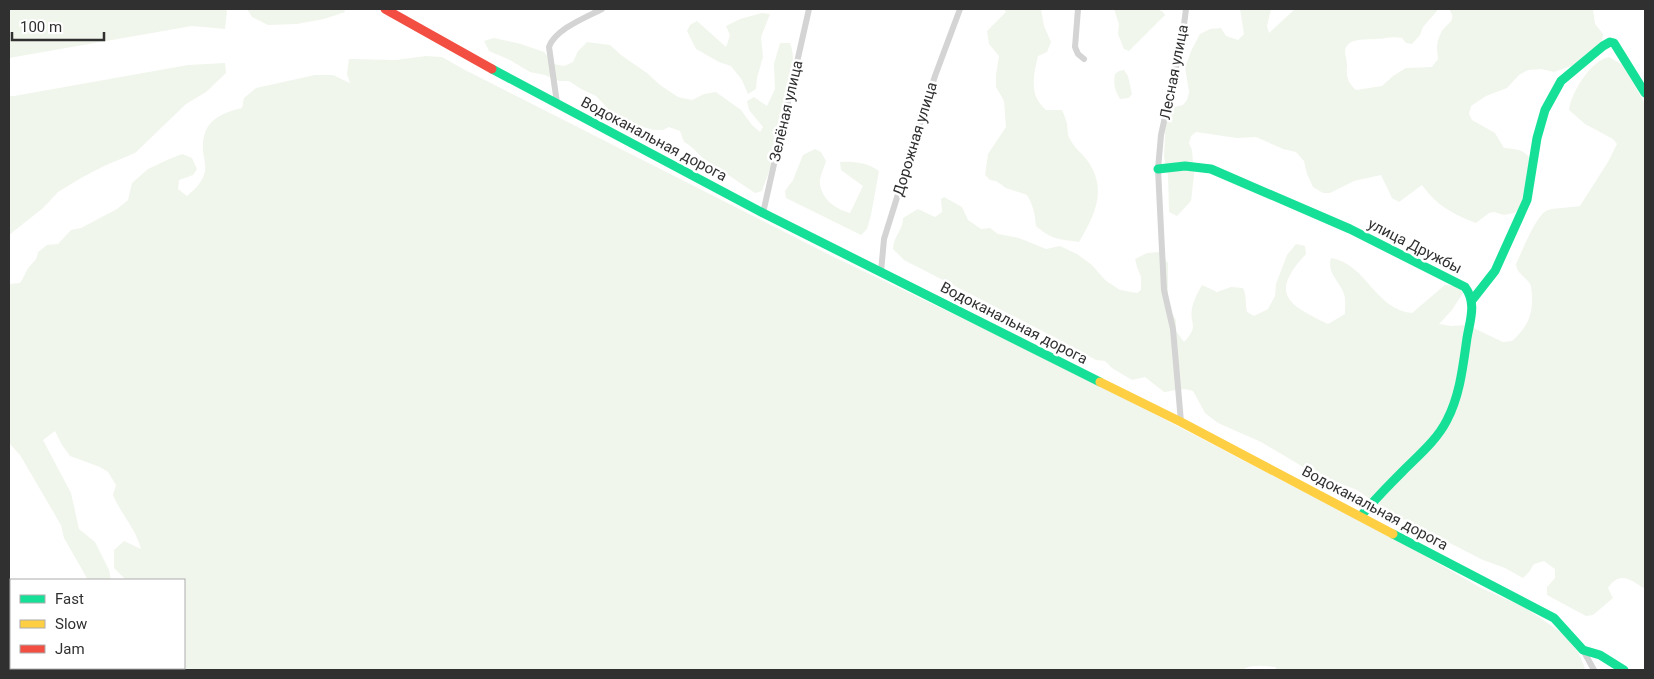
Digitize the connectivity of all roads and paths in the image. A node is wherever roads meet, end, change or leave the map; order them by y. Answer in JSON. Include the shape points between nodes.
{"nodes":[{"id":1,"x":384,"y":9,"type":"edge"},
{"id":2,"x":602,"y":9,"type":"edge"},
{"id":3,"x":809,"y":9,"type":"edge"},
{"id":4,"x":960,"y":9,"type":"edge"},
{"id":5,"x":1078,"y":9,"type":"edge"},
{"id":6,"x":1186,"y":9,"type":"edge"},
{"id":7,"x":1084,"y":59,"type":"dead end"},
{"id":8,"x":1645,"y":92,"type":"edge"},
{"id":9,"x":557,"y":103,"type":"junction"},
{"id":10,"x":1158,"y":169,"type":"junction"},
{"id":11,"x":763,"y":213,"type":"junction"},
{"id":12,"x":881,"y":272,"type":"junction"},
{"id":13,"x":1473,"y":299,"type":"junction"},
{"id":14,"x":1181,"y":422,"type":"junction"},
{"id":15,"x":1361,"y":516,"type":"junction"},
{"id":16,"x":1583,"y":650,"type":"junction"},
{"id":17,"x":1594,"y":670,"type":"edge"},
{"id":18,"x":1624,"y":670,"type":"edge"}],
"edges":[{"from":1,"to":9,"type":"street","name":"Водоканальная дорога"},
{"from":2,"to":9,"type":"street","via":[[551,41],[549,47]]},
{"from":3,"to":11,"type":"street","name":"Зелёная улица"},
{"from":4,"to":12,"type":"street","name":"Дорожная улица","via":[[935,76],[884,239]]},
{"from":5,"to":7,"type":"street","via":[[1075,47]]},
{"from":6,"to":10,"type":"street","name":"Лесная улица","via":[[1161,135]]},
{"from":8,"to":13,"type":"street","via":[[1612,42],[1602,46],[1561,81],[1545,110],[1537,138],[1527,200],[1495,270]]},
{"from":9,"to":11,"type":"street","name":"Водоканальная дорога"},
{"from":10,"to":13,"type":"street","name":"улица Дружбы","via":[[1185,166],[1211,169],[1350,229],[1465,287]]},
{"from":10,"to":14,"type":"street","name":"Лесная улица","via":[[1164,290],[1173,329]]},
{"from":11,"to":12,"type":"street","name":"Водоканальная дорога"},
{"from":12,"to":14,"type":"street","name":"Водоканальная дорога"},
{"from":13,"to":15,"type":"street","via":[[1460,382],[1450,413],[1431,444]]},
{"from":14,"to":15,"type":"street","name":"Водоканальная дорога"},
{"from":15,"to":16,"type":"street","name":"Водоканальная дорога","via":[[1554,618]]},
{"from":16,"to":17,"type":"street"},
{"from":16,"to":18,"type":"street","name":"Водоканальная дорога","via":[[1600,655]]}]}
